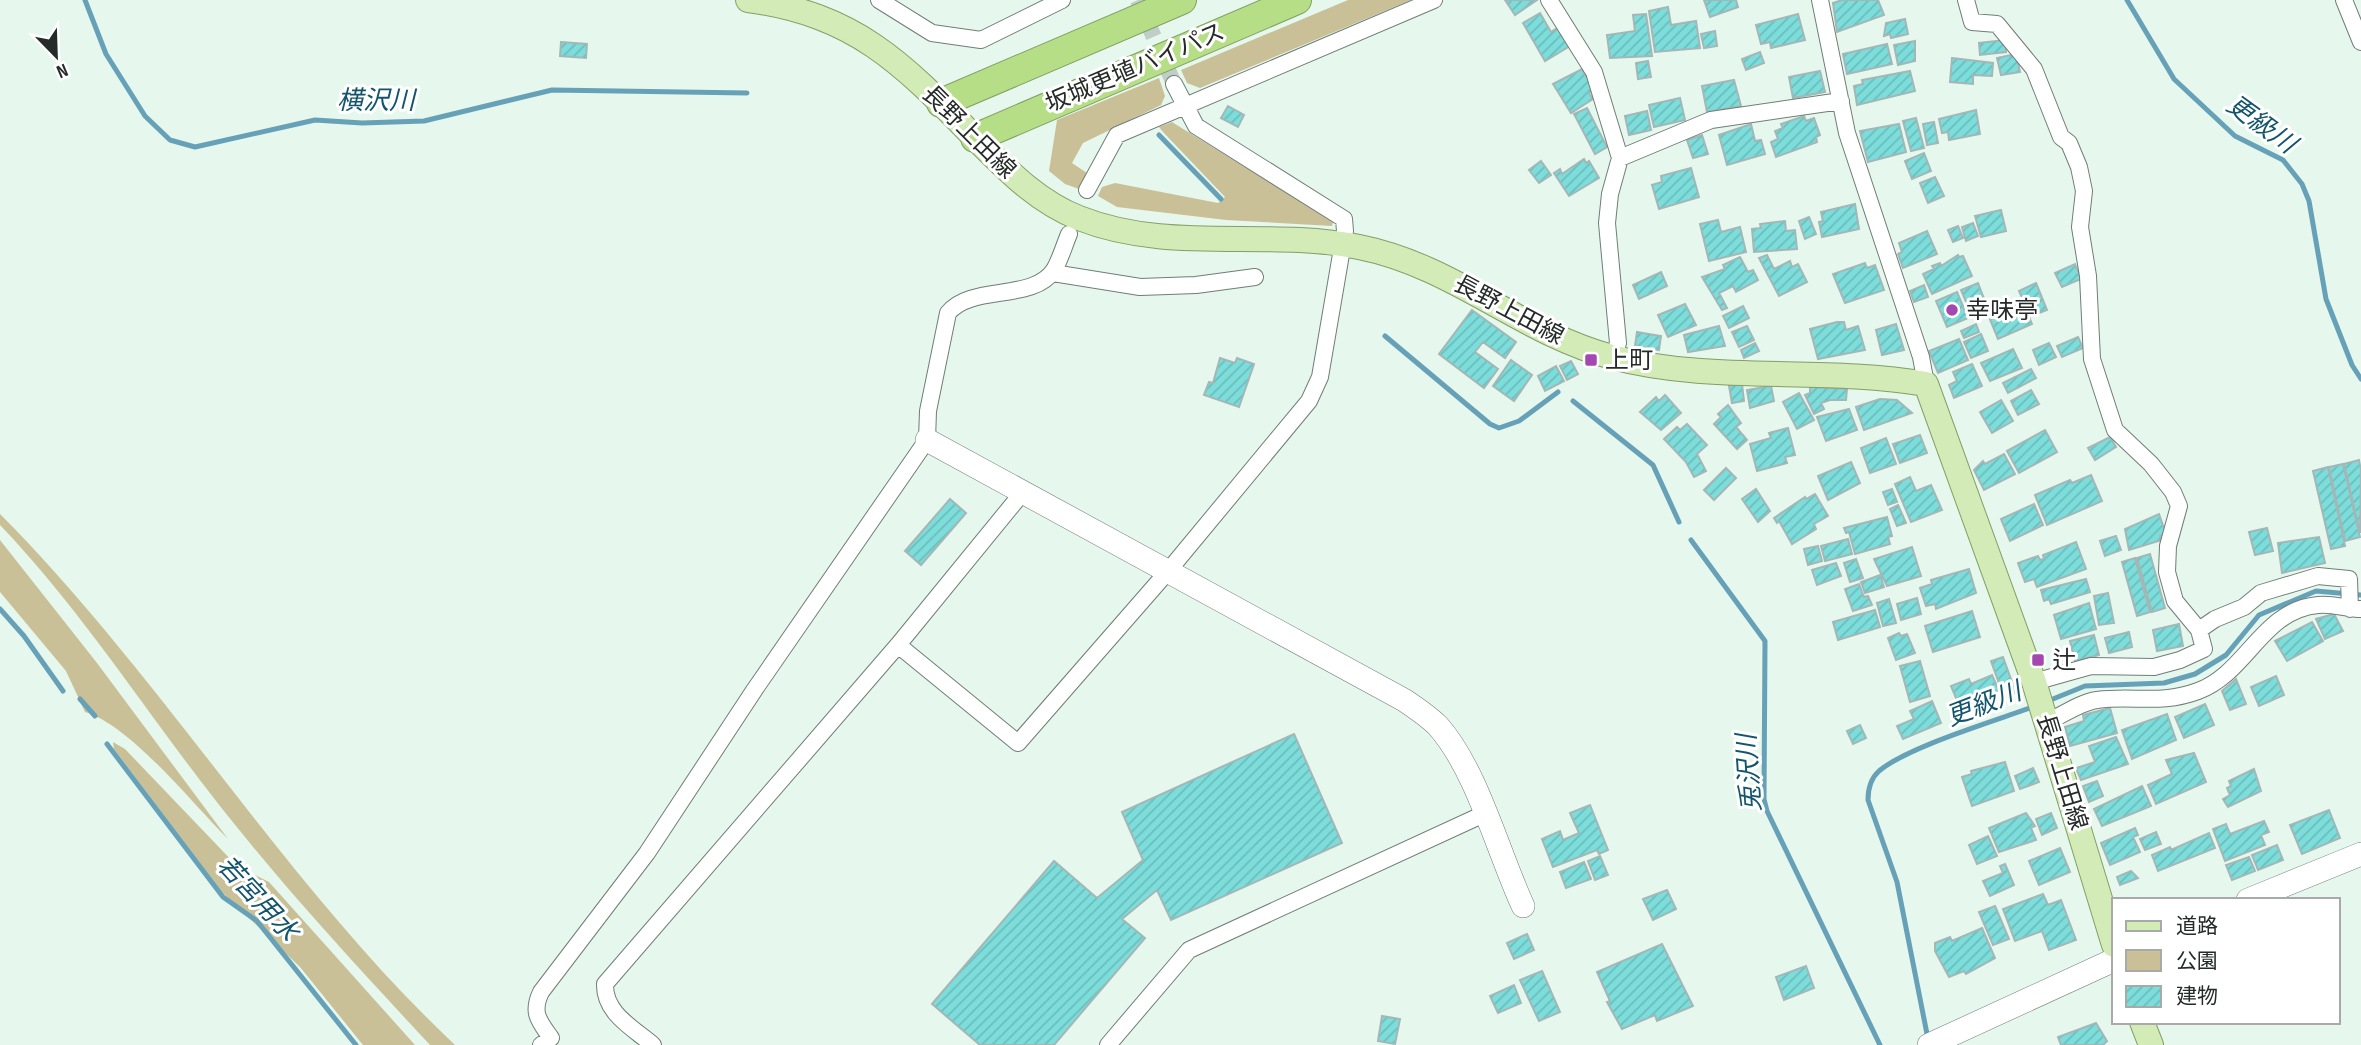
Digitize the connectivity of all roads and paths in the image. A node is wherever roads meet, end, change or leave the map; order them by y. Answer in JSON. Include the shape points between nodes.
{"nodes":[{"id":1,"x":879,"y":0,"type":"edge"},
{"id":2,"x":1062,"y":0,"type":"edge"},
{"id":3,"x":1182,"y":0,"type":"edge"},
{"id":4,"x":1297,"y":0,"type":"edge"},
{"id":5,"x":1434,"y":0,"type":"edge"},
{"id":6,"x":1549,"y":0,"type":"edge"},
{"id":7,"x":1819,"y":0,"type":"edge"},
{"id":8,"x":1966,"y":0,"type":"edge"},
{"id":9,"x":2344,"y":0,"type":"edge"},
{"id":10,"x":757,"y":1,"type":"edge"},
{"id":11,"x":2361,"y":41,"type":"edge"},
{"id":12,"x":1174,"y":83,"type":"tunnel mouth"},
{"id":13,"x":1841,"y":102,"type":"junction"},
{"id":14,"x":941,"y":103,"type":"junction"},
{"id":15,"x":1184,"y":106,"type":"junction"},
{"id":16,"x":975,"y":138,"type":"junction"},
{"id":17,"x":1620,"y":158,"type":"junction"},
{"id":18,"x":1087,"y":190,"type":"dead end"},
{"id":19,"x":1069,"y":234,"type":"dead end"},
{"id":20,"x":1342,"y":244,"type":"junction"},
{"id":21,"x":1053,"y":273,"type":"junction"},
{"id":22,"x":1255,"y":277,"type":"dead end"},
{"id":23,"x":1613,"y":358,"type":"junction"},
{"id":24,"x":1926,"y":384,"type":"junction"},
{"id":25,"x":927,"y":440,"type":"junction"},
{"id":26,"x":1023,"y":492,"type":"junction"},
{"id":27,"x":1169,"y":570,"type":"junction"},
{"id":28,"x":2354,"y":608,"type":"edge"},
{"id":29,"x":2199,"y":630,"type":"junction"},
{"id":30,"x":898,"y":645,"type":"junction"},
{"id":31,"x":2036,"y":687,"type":"junction"},
{"id":32,"x":2047,"y":719,"type":"junction"},
{"id":33,"x":1484,"y":814,"type":"junction"},
{"id":34,"x":2361,"y":854,"type":"edge"},
{"id":35,"x":2253,"y":898,"type":"edge"},
{"id":36,"x":1523,"y":906,"type":"dead end"},
{"id":37,"x":2112,"y":938,"type":"edge"},
{"id":38,"x":2112,"y":961,"type":"edge"},
{"id":39,"x":2143,"y":1024,"type":"edge"},
{"id":40,"x":1947,"y":1040,"type":"edge"},
{"id":41,"x":541,"y":1045,"type":"edge"},
{"id":42,"x":653,"y":1045,"type":"edge"},
{"id":43,"x":1108,"y":1045,"type":"edge"},
{"id":44,"x":2151,"y":1045,"type":"edge"}],
"edges":[{"from":1,"to":2,"type":"street","via":[[932,33],[981,40]]},
{"from":3,"to":14,"type":"highway","name":"坂城更埴バイパス"},
{"from":4,"to":16,"type":"highway","name":"坂城更埴バイパス"},
{"from":5,"to":15,"type":"street"},
{"from":6,"to":17,"type":"street","via":[[1594,72]]},
{"from":7,"to":13,"type":"street"},
{"from":8,"to":29,"type":"street","via":[[1972,22],[1997,24],[2034,69],[2061,137],[2069,143],[2079,167],[2092,359],[2115,430],[2151,464],[2179,506],[2168,546],[2167,572],[2175,601]]},
{"from":9,"to":11,"type":"street"},
{"from":10,"to":14,"type":"main road","name":"長野上田線","via":[[858,33]]},
{"from":12,"to":15,"type":"street"},
{"from":13,"to":17,"type":"street","via":[[1711,120]]},
{"from":13,"to":24,"type":"street"},
{"from":14,"to":16,"type":"main road","name":"長野上田線"},
{"from":15,"to":18,"type":"street","via":[[1118,135]]},
{"from":15,"to":20,"type":"street","via":[[1196,126],[1343,216]]},
{"from":16,"to":20,"type":"main road","name":"長野上田線","via":[[1044,200],[1100,226],[1189,239]]},
{"from":17,"to":23,"type":"street","via":[[1607,223],[1618,343]]},
{"from":19,"to":21,"type":"street"},
{"from":20,"to":23,"type":"main road","name":"長野上田線","via":[[1434,270],[1557,337]]},
{"from":20,"to":27,"type":"street","via":[[1320,377],[1309,401]]},
{"from":21,"to":22,"type":"street","via":[[1140,287]]},
{"from":21,"to":25,"type":"street","via":[[1029,287],[956,303],[948,313],[928,411]]},
{"from":23,"to":24,"type":"main road","name":"長野上田線","via":[[1667,368]]},
{"from":24,"to":31,"type":"main road","name":"長野上田線"},
{"from":25,"to":26,"type":"street"},
{"from":25,"to":41,"type":"street","via":[[673,816],[541,992],[536,1017],[551,1038]]},
{"from":26,"to":27,"type":"street"},
{"from":26,"to":30,"type":"street"},
{"from":27,"to":30,"type":"street","via":[[1018,743]]},
{"from":27,"to":33,"type":"street","via":[[1425,715],[1456,752]]},
{"from":28,"to":29,"type":"street","via":[[2349,579],[2318,576],[2261,593]]},
{"from":28,"to":32,"type":"street","via":[[2316,605],[2272,623],[2219,681],[2198,691],[2156,701],[2095,700]]},
{"from":29,"to":31,"type":"street","via":[[2204,649],[2180,660],[2154,667],[2091,666]]},
{"from":30,"to":42,"type":"street","via":[[605,984],[612,1011]]},
{"from":31,"to":32,"type":"main road","name":"長野上田線"},
{"from":32,"to":37,"type":"main road","name":"長野上田線"},
{"from":33,"to":36,"type":"street"},
{"from":33,"to":43,"type":"street","via":[[1189,950]]},
{"from":34,"to":35,"type":"street"},
{"from":38,"to":40,"type":"street"},
{"from":39,"to":44,"type":"main road"}]}
